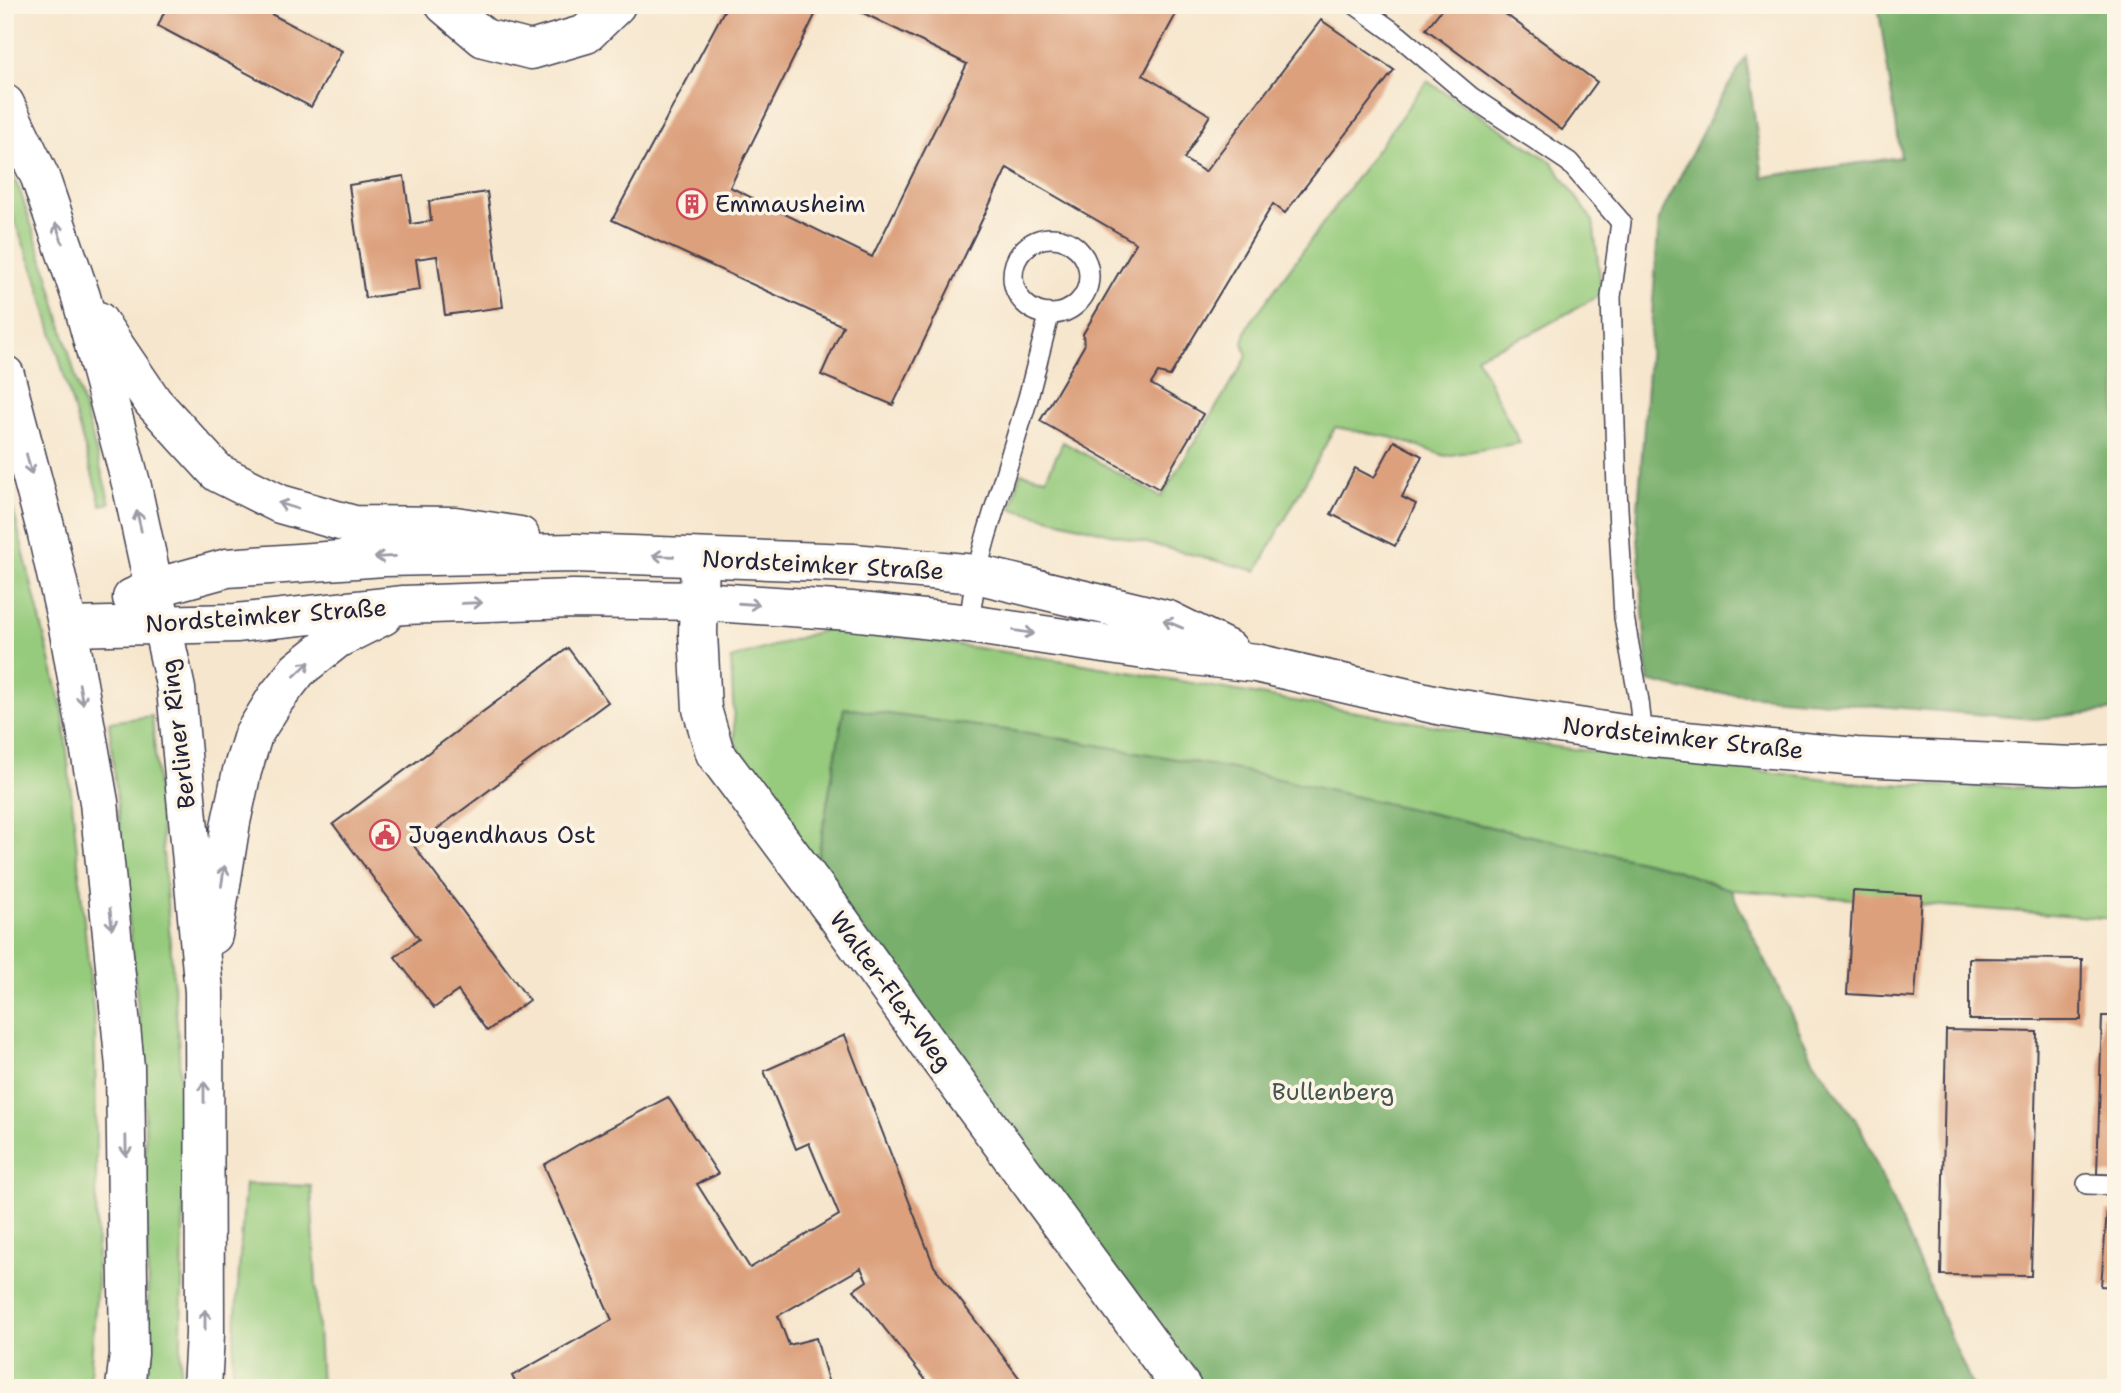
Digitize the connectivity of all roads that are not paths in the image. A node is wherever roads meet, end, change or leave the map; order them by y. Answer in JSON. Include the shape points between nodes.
{"nodes":[{"id":1,"x":445,"y":5,"type":"edge"},
{"id":2,"x":616,"y":5,"type":"edge"},
{"id":3,"x":1356,"y":5,"type":"edge"},
{"id":4,"x":5,"y":104,"type":"edge"},
{"id":5,"x":81,"y":297,"type":"junction"},
{"id":6,"x":1049,"y":316,"type":"junction"},
{"id":7,"x":5,"y":375,"type":"edge"},
{"id":8,"x":575,"y":552,"type":"junction"},
{"id":9,"x":700,"y":558,"type":"junction"},
{"id":10,"x":976,"y":575,"type":"junction"},
{"id":11,"x":154,"y":588,"type":"junction"},
{"id":12,"x":698,"y":601,"type":"junction"},
{"id":13,"x":404,"y":605,"type":"junction"},
{"id":14,"x":969,"y":624,"type":"junction"},
{"id":15,"x":163,"y":626,"type":"junction"},
{"id":16,"x":68,"y":627,"type":"junction"},
{"id":17,"x":1256,"y":663,"type":"junction"},
{"id":18,"x":1643,"y":737,"type":"junction"},
{"id":19,"x":2116,"y":764,"type":"edge"},
{"id":20,"x":204,"y":992,"type":"junction"},
{"id":21,"x":2087,"y":1184,"type":"dead end"},
{"id":22,"x":2116,"y":1185,"type":"edge"},
{"id":23,"x":125,"y":1388,"type":"edge"},
{"id":24,"x":202,"y":1388,"type":"edge"},
{"id":25,"x":1182,"y":1388,"type":"edge"}],
"edges":[{"from":1,"to":2,"type":"street","via":[[484,38],[531,50],[586,34]]},
{"from":3,"to":18,"type":"lane","via":[[1471,97],[1569,162],[1621,222],[1611,298],[1617,490],[1624,617]]},
{"from":5,"to":4,"type":"street","name":"Berliner Ring","one_way":true,"via":[[40,177]]},
{"from":8,"to":5,"type":"street","one_way":true,"via":[[513,534],[455,526],[354,525],[279,504],[218,473],[153,402]]},
{"from":11,"to":5,"type":"street","name":"Berliner Ring","one_way":true},
{"from":6,"to":6,"type":"lane","via":[[1073,309],[1088,290],[1089,266],[1076,245],[1053,237],[1029,243],[1014,263],[1013,287],[1027,307]]},
{"from":6,"to":10,"type":"lane"},
{"from":7,"to":16,"type":"street","one_way":true},
{"from":9,"to":8,"type":"street","name":"Nordsteimker Straße","one_way":true},
{"from":8,"to":11,"type":"street","name":"Nordsteimker Straße","one_way":true,"via":[[384,557],[227,568]]},
{"from":9,"to":10,"type":"street","name":"Nordsteimker Straße"},
{"from":9,"to":12,"type":"street","name":"Walter-Flex-Weg"},
{"from":10,"to":14,"type":"lane"},
{"from":17,"to":10,"type":"street","name":"Nordsteimker Straße","one_way":true,"via":[[1168,620]]},
{"from":11,"to":15,"type":"street","name":"Berliner Ring"},
{"from":11,"to":16,"type":"street","name":"Nordsteimker Straße"},
{"from":13,"to":12,"type":"street","name":"Nordsteimker Straße","one_way":true,"via":[[573,599]]},
{"from":12,"to":14,"type":"street","name":"Nordsteimker Straße","one_way":true},
{"from":12,"to":25,"type":"street","name":"Walter-Flex-Weg","via":[[702,709],[715,753]]},
{"from":13,"to":15,"type":"street","name":"Nordsteimker Straße"},
{"from":20,"to":13,"type":"street","one_way":true,"via":[[231,822],[253,735],[298,670],[337,639]]},
{"from":14,"to":17,"type":"street","name":"Nordsteimker Straße","one_way":true},
{"from":15,"to":16,"type":"street","name":"Nordsteimker Straße"},
{"from":15,"to":20,"type":"street","name":"Berliner Ring","via":[[176,690]]},
{"from":16,"to":23,"type":"street","one_way":true,"via":[[99,802],[125,1068],[129,1354]]},
{"from":17,"to":18,"type":"street","name":"Nordsteimker Straße","via":[[1442,706]]},
{"from":18,"to":19,"type":"street","name":"Nordsteimker Straße","via":[[1856,757]]},
{"from":24,"to":20,"type":"street","name":"Berliner Ring","one_way":true},
{"from":21,"to":22,"type":"lane"}]}
